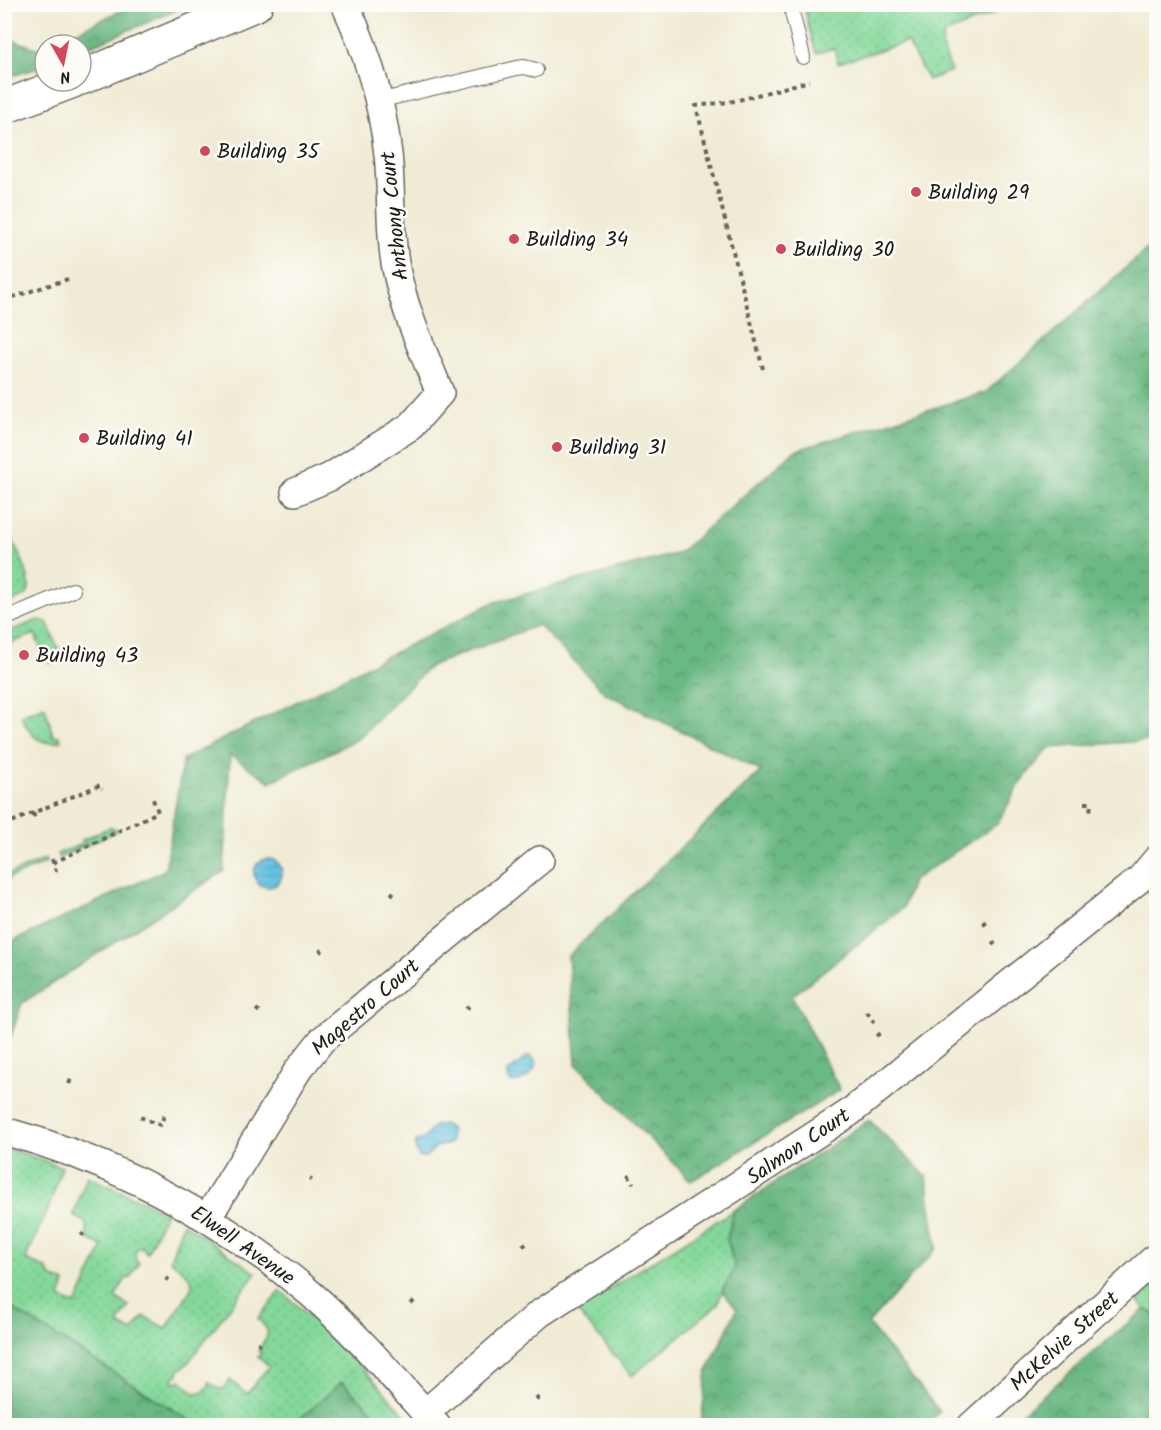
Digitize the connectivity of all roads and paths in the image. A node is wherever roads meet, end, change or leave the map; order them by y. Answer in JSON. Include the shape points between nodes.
{"nodes":[{"id":1,"x":256,"y":4,"type":"edge"},
{"id":2,"x":345,"y":4,"type":"edge"},
{"id":3,"x":790,"y":4,"type":"edge"},
{"id":4,"x":803,"y":57,"type":"dead end"},
{"id":5,"x":536,"y":70,"type":"dead end"},
{"id":6,"x":93,"y":73,"type":"edge"},
{"id":7,"x":809,"y":81,"type":"dead end"},
{"id":8,"x":41,"y":93,"type":"edge"},
{"id":9,"x":378,"y":101,"type":"junction"},
{"id":10,"x":4,"y":107,"type":"edge"},
{"id":11,"x":68,"y":279,"type":"dead end"},
{"id":12,"x":4,"y":300,"type":"edge"},
{"id":13,"x":763,"y":369,"type":"dead end"},
{"id":14,"x":294,"y":492,"type":"dead end"},
{"id":15,"x":73,"y":590,"type":"dead end"},
{"id":16,"x":4,"y":619,"type":"edge"},
{"id":17,"x":102,"y":789,"type":"dead end"},
{"id":18,"x":152,"y":797,"type":"dead end"},
{"id":19,"x":1085,"y":803,"type":"dead end"},
{"id":20,"x":33,"y":813,"type":"junction"},
{"id":21,"x":1090,"y":813,"type":"dead end"},
{"id":22,"x":36,"y":821,"type":"dead end"},
{"id":23,"x":4,"y":825,"type":"edge"},
{"id":24,"x":540,"y":860,"type":"dead end"},
{"id":25,"x":1156,"y":860,"type":"edge"},
{"id":26,"x":57,"y":874,"type":"dead end"},
{"id":27,"x":391,"y":892,"type":"dead end"},
{"id":28,"x":395,"y":896,"type":"dead end"},
{"id":29,"x":983,"y":921,"type":"dead end"},
{"id":30,"x":987,"y":926,"type":"dead end"},
{"id":31,"x":320,"y":949,"type":"dead end"},
{"id":32,"x":324,"y":955,"type":"dead end"},
{"id":33,"x":256,"y":1009,"type":"dead end"},
{"id":34,"x":867,"y":1012,"type":"dead end"},
{"id":35,"x":261,"y":1013,"type":"dead end"},
{"id":36,"x":874,"y":1022,"type":"dead end"},
{"id":37,"x":880,"y":1033,"type":"dead end"},
{"id":38,"x":876,"y":1036,"type":"dead end"},
{"id":39,"x":165,"y":1114,"type":"dead end"},
{"id":40,"x":140,"y":1117,"type":"dead end"},
{"id":41,"x":4,"y":1131,"type":"edge"},
{"id":42,"x":628,"y":1175,"type":"dead end"},
{"id":43,"x":633,"y":1184,"type":"dead end"},
{"id":44,"x":208,"y":1217,"type":"junction"},
{"id":45,"x":1156,"y":1257,"type":"edge"},
{"id":46,"x":415,"y":1300,"type":"dead end"},
{"id":47,"x":411,"y":1304,"type":"dead end"},
{"id":48,"x":536,"y":1397,"type":"dead end"},
{"id":49,"x":541,"y":1403,"type":"dead end"},
{"id":50,"x":431,"y":1419,"type":"edge"},
{"id":51,"x":970,"y":1425,"type":"edge"}],
"edges":[{"from":1,"to":6,"type":"street"},
{"from":2,"to":9,"type":"street","name":"Anthony Court","via":[[369,65]]},
{"from":3,"to":4,"type":"lane"},
{"from":5,"to":9,"type":"lane","via":[[524,66]]},
{"from":7,"to":13,"type":"path","via":[[735,101],[696,106]]},
{"from":8,"to":10,"type":"street"},
{"from":9,"to":14,"type":"street","name":"Anthony Court","via":[[388,154],[396,266],[405,302],[440,393],[411,426],[330,477]]},
{"from":11,"to":12,"type":"path"},
{"from":15,"to":16,"type":"lane"},
{"from":17,"to":20,"type":"path","via":[[100,785]]},
{"from":18,"to":26,"type":"path","via":[[158,812],[52,861]]},
{"from":19,"to":21,"type":"path","via":[[1091,803]]},
{"from":20,"to":22,"type":"path"},
{"from":20,"to":23,"type":"path"},
{"from":24,"to":44,"type":"street","name":"Magestro Court","via":[[322,1040],[298,1070]]},
{"from":25,"to":50,"type":"street","name":"Salmon Court","via":[[1141,878],[849,1113],[539,1314]]},
{"from":27,"to":28,"type":"path"},
{"from":29,"to":30,"type":"path"},
{"from":31,"to":32,"type":"path"},
{"from":33,"to":35,"type":"path"},
{"from":34,"to":36,"type":"path"},
{"from":37,"to":38,"type":"path"},
{"from":39,"to":40,"type":"path","via":[[160,1125]]},
{"from":41,"to":44,"type":"street","name":"Elwell Avenue","via":[[110,1169]]},
{"from":42,"to":43,"type":"path"},
{"from":44,"to":50,"type":"street","name":"Elwell Avenue","via":[[312,1295]]},
{"from":45,"to":51,"type":"street","name":"McKelvie Street"},
{"from":46,"to":47,"type":"path"},
{"from":48,"to":49,"type":"path"}]}
